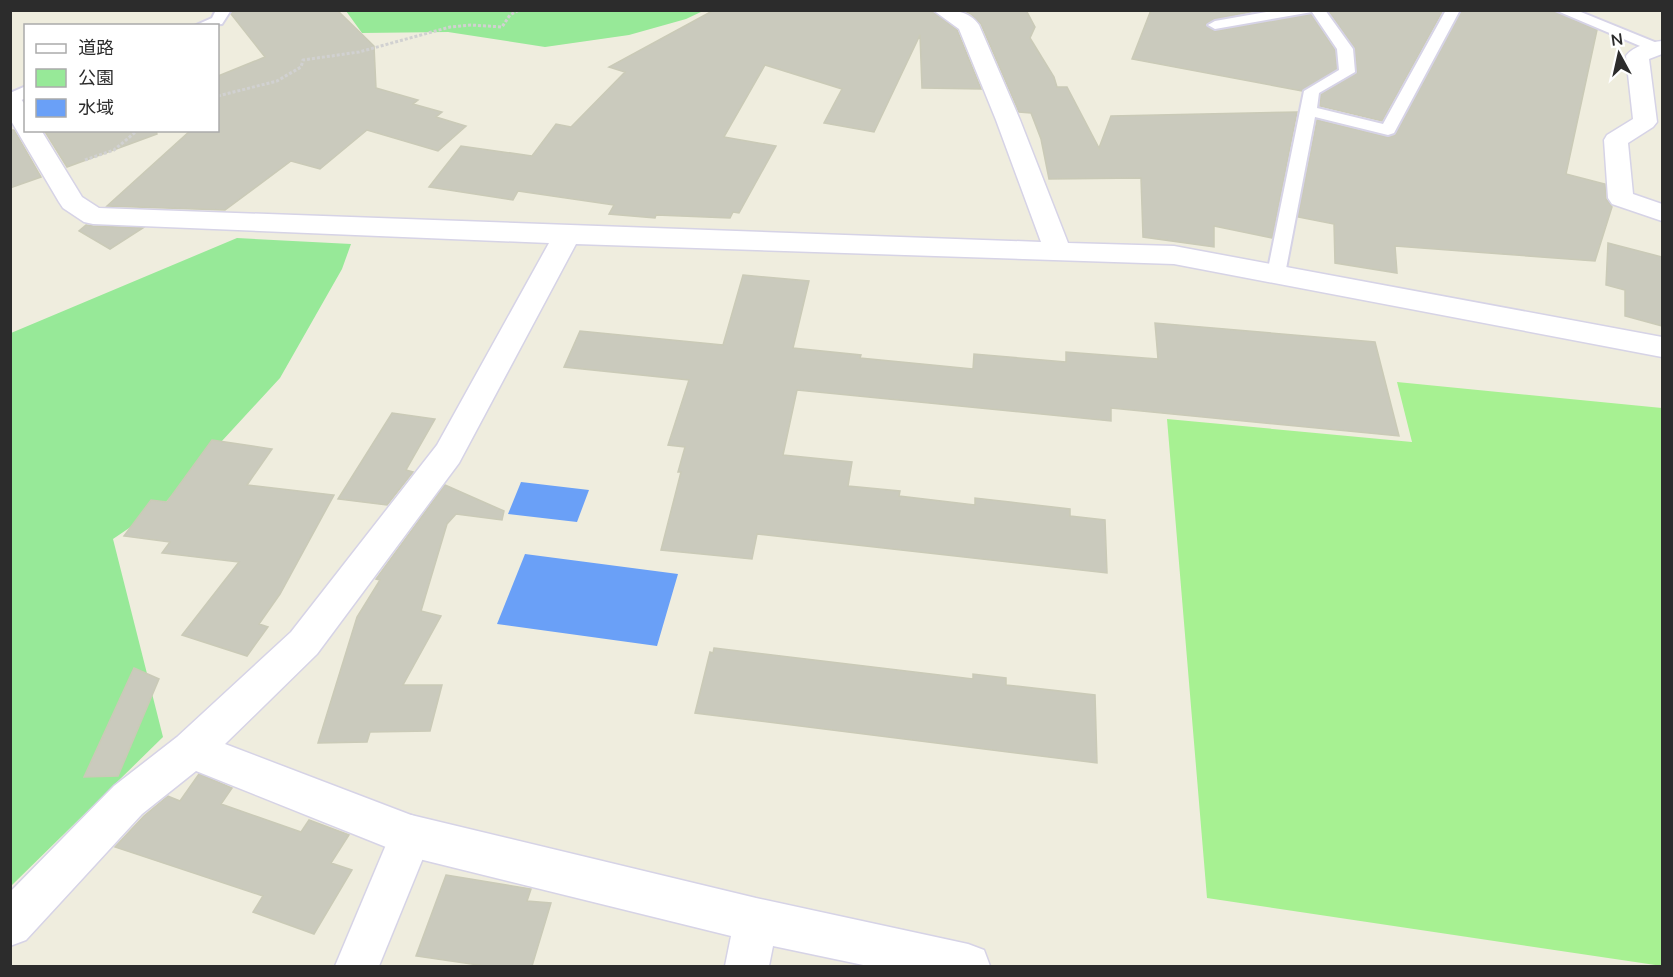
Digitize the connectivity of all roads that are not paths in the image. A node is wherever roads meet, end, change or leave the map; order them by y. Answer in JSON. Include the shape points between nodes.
{"nodes":[{"id":1,"x":224,"y":10,"type":"edge"},
{"id":2,"x":943,"y":10,"type":"edge"},
{"id":3,"x":1306,"y":10,"type":"edge"},
{"id":4,"x":1317,"y":10,"type":"edge"},
{"id":5,"x":1453,"y":10,"type":"edge"},
{"id":6,"x":1562,"y":10,"type":"edge"},
{"id":7,"x":207,"y":24,"type":"edge"},
{"id":8,"x":1215,"y":25,"type":"dead end"},
{"id":9,"x":1660,"y":48,"type":"edge"},
{"id":10,"x":24,"y":92,"type":"edge"},
{"id":11,"x":10,"y":100,"type":"edge"},
{"id":12,"x":1308,"y":111,"type":"junction"},
{"id":13,"x":24,"y":122,"type":"edge"},
{"id":14,"x":30,"y":132,"type":"edge"},
{"id":15,"x":1662,"y":213,"type":"edge"},
{"id":16,"x":567,"y":235,"type":"junction"},
{"id":17,"x":1057,"y":250,"type":"junction"},
{"id":18,"x":1275,"y":274,"type":"junction"},
{"id":19,"x":1662,"y":346,"type":"edge"},
{"id":20,"x":191,"y":750,"type":"junction"},
{"id":21,"x":411,"y":836,"type":"junction"},
{"id":22,"x":756,"y":920,"type":"junction"},
{"id":23,"x":10,"y":924,"type":"edge"},
{"id":24,"x":357,"y":966,"type":"edge"},
{"id":25,"x":747,"y":966,"type":"edge"},
{"id":26,"x":968,"y":966,"type":"edge"}],
"edges":[{"from":1,"to":7,"type":"lane","via":[[217,21]]},
{"from":2,"to":17,"type":"street","via":[[968,24]]},
{"from":3,"to":8,"type":"lane"},
{"from":4,"to":12,"type":"lane","via":[[1346,49],[1347,72],[1312,91]]},
{"from":5,"to":12,"type":"lane","via":[[1388,130]]},
{"from":6,"to":9,"type":"lane"},
{"from":9,"to":15,"type":"street","via":[[1637,56],[1645,122],[1616,140],[1622,198]]},
{"from":10,"to":11,"type":"lane"},
{"from":11,"to":13,"type":"street"},
{"from":12,"to":18,"type":"lane"},
{"from":14,"to":16,"type":"street","via":[[72,202],[93,216]]},
{"from":16,"to":17,"type":"street"},
{"from":16,"to":20,"type":"street","via":[[441,464],[303,643]]},
{"from":17,"to":18,"type":"street","via":[[1174,255]]},
{"from":18,"to":19,"type":"street"},
{"from":20,"to":21,"type":"street"},
{"from":20,"to":23,"type":"street","via":[[128,800]]},
{"from":21,"to":22,"type":"street"},
{"from":21,"to":24,"type":"street"},
{"from":22,"to":25,"type":"street"},
{"from":22,"to":26,"type":"street"}]}
